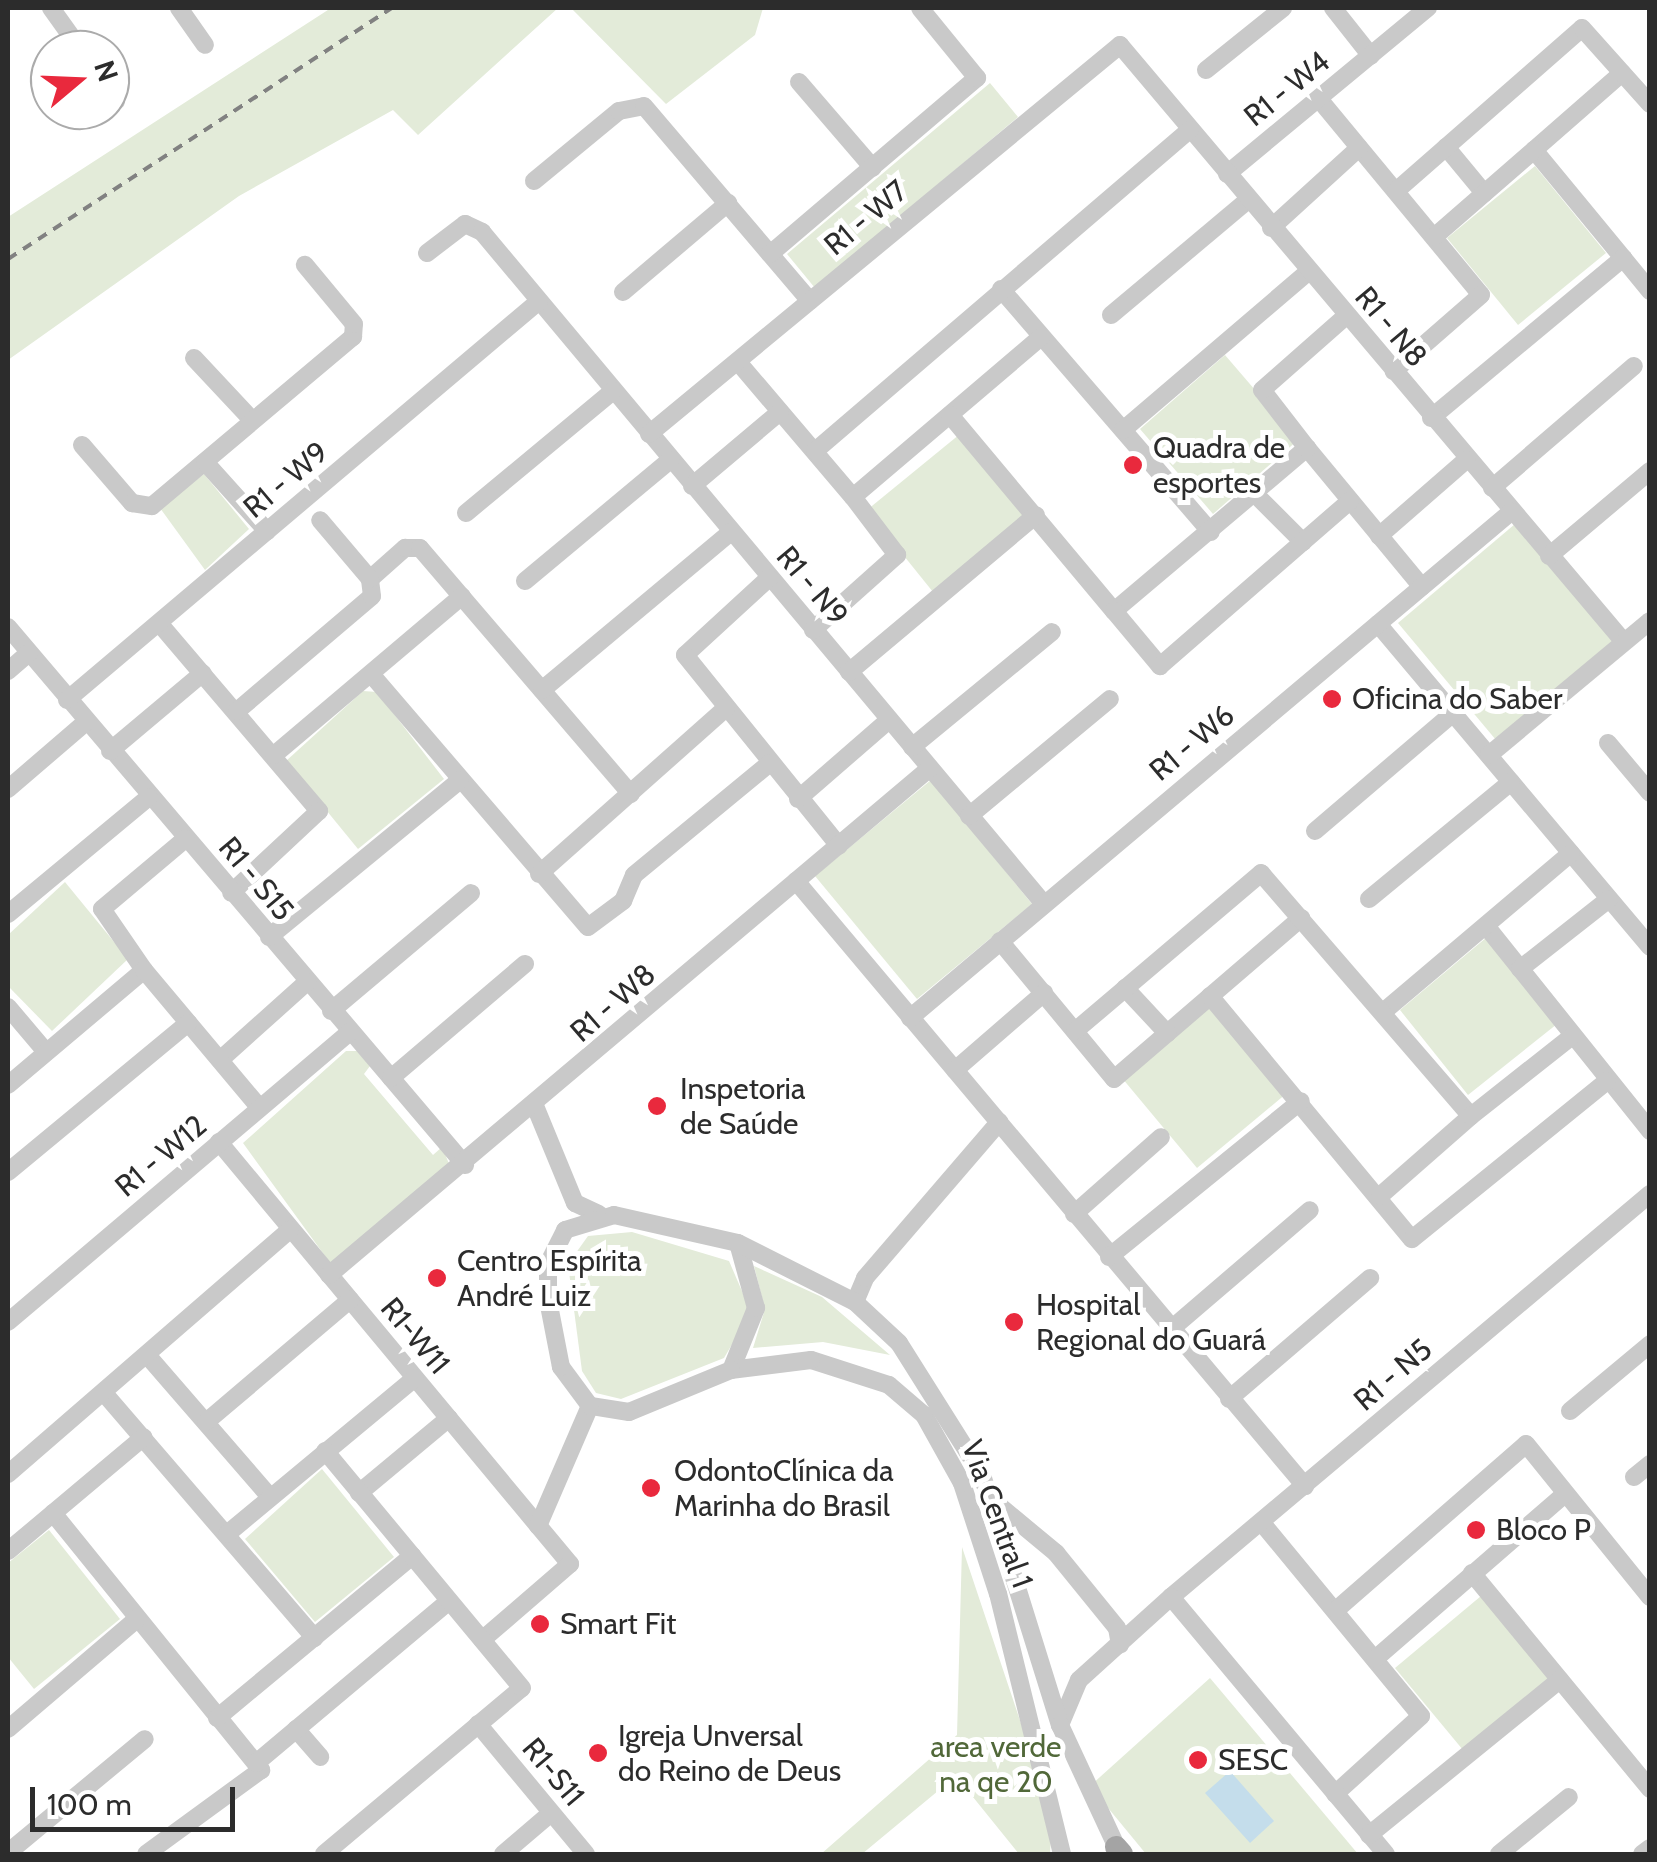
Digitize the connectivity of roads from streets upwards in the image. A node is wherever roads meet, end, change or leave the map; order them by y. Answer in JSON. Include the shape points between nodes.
{"nodes":[{"id":1,"x":52,"y":8,"type":"edge"},
{"id":2,"x":179,"y":8,"type":"edge"},
{"id":3,"x":920,"y":8,"type":"edge"},
{"id":4,"x":1283,"y":8,"type":"edge"},
{"id":5,"x":1333,"y":8,"type":"edge"},
{"id":6,"x":1428,"y":8,"type":"edge"},
{"id":7,"x":67,"y":30,"type":"edge"},
{"id":8,"x":205,"y":44,"type":"dead end"},
{"id":9,"x":1120,"y":45,"type":"joint"},
{"id":10,"x":1371,"y":56,"type":"junction"},
{"id":11,"x":1206,"y":70,"type":"dead end"},
{"id":12,"x":1622,"y":73,"type":"junction"},
{"id":13,"x":799,"y":82,"type":"dead end"},
{"id":14,"x":1319,"y":99,"type":"junction"},
{"id":15,"x":1650,"y":104,"type":"edge"},
{"id":16,"x":1190,"y":130,"type":"junction"},
{"id":17,"x":1359,"y":148,"type":"junction"},
{"id":18,"x":1446,"y":148,"type":"junction"},
{"id":19,"x":1534,"y":150,"type":"junction"},
{"id":20,"x":873,"y":168,"type":"junction"},
{"id":21,"x":1227,"y":174,"type":"junction"},
{"id":22,"x":534,"y":182,"type":"dead end"},
{"id":23,"x":1396,"y":191,"type":"junction"},
{"id":24,"x":1484,"y":193,"type":"junction"},
{"id":25,"x":1248,"y":200,"type":"junction"},
{"id":26,"x":728,"y":203,"type":"junction"},
{"id":27,"x":1272,"y":228,"type":"junction"},
{"id":28,"x":1434,"y":237,"type":"junction"},
{"id":29,"x":428,"y":253,"type":"dead end"},
{"id":30,"x":770,"y":254,"type":"junction"},
{"id":31,"x":1623,"y":258,"type":"junction"},
{"id":32,"x":305,"y":265,"type":"dead end"},
{"id":33,"x":1308,"y":272,"type":"junction"},
{"id":34,"x":1001,"y":288,"type":"junction"},
{"id":35,"x":1650,"y":291,"type":"edge"},
{"id":36,"x":624,"y":292,"type":"dead end"},
{"id":37,"x":810,"y":301,"type":"junction"},
{"id":38,"x":540,"y":302,"type":"junction"},
{"id":39,"x":1111,"y":315,"type":"dead end"},
{"id":40,"x":1346,"y":316,"type":"junction"},
{"id":41,"x":1041,"y":337,"type":"junction"},
{"id":42,"x":194,"y":358,"type":"dead end"},
{"id":43,"x":738,"y":362,"type":"junction"},
{"id":44,"x":1634,"y":366,"type":"dead end"},
{"id":45,"x":1394,"y":372,"type":"junction"},
{"id":46,"x":612,"y":391,"type":"junction"},
{"id":47,"x":780,"y":412,"type":"junction"},
{"id":48,"x":950,"y":415,"type":"junction"},
{"id":49,"x":1431,"y":418,"type":"junction"},
{"id":50,"x":252,"y":420,"type":"junction"},
{"id":51,"x":1123,"y":430,"type":"junction"},
{"id":52,"x":649,"y":434,"type":"junction"},
{"id":53,"x":82,"y":445,"type":"dead end"},
{"id":54,"x":1308,"y":448,"type":"junction"},
{"id":55,"x":815,"y":452,"type":"junction"},
{"id":56,"x":670,"y":460,"type":"junction"},
{"id":57,"x":1466,"y":460,"type":"junction"},
{"id":58,"x":206,"y":462,"type":"junction"},
{"id":59,"x":1650,"y":471,"type":"edge"},
{"id":60,"x":692,"y":486,"type":"junction"},
{"id":61,"x":1492,"y":488,"type":"junction"},
{"id":62,"x":1255,"y":494,"type":"junction"},
{"id":63,"x":854,"y":497,"type":"junction"},
{"id":64,"x":1350,"y":501,"type":"junction"},
{"id":65,"x":1512,"y":512,"type":"junction"},
{"id":66,"x":466,"y":513,"type":"dead end"},
{"id":67,"x":1036,"y":516,"type":"junction"},
{"id":68,"x":320,"y":520,"type":"dead end"},
{"id":69,"x":267,"y":531,"type":"junction"},
{"id":70,"x":731,"y":532,"type":"junction"},
{"id":71,"x":1211,"y":532,"type":"junction"},
{"id":72,"x":1379,"y":536,"type":"junction"},
{"id":73,"x":1303,"y":542,"type":"junction"},
{"id":74,"x":1549,"y":556,"type":"junction"},
{"id":75,"x":770,"y":578,"type":"junction"},
{"id":76,"x":370,"y":579,"type":"junction"},
{"id":77,"x":526,"y":581,"type":"dead end"},
{"id":78,"x":1422,"y":587,"type":"junction"},
{"id":79,"x":462,"y":596,"type":"junction"},
{"id":80,"x":1114,"y":611,"type":"junction"},
{"id":81,"x":1650,"y":621,"type":"edge"},
{"id":82,"x":158,"y":623,"type":"junction"},
{"id":83,"x":1378,"y":624,"type":"junction"},
{"id":84,"x":8,"y":627,"type":"edge"},
{"id":85,"x":813,"y":630,"type":"junction"},
{"id":86,"x":1052,"y":632,"type":"dead end"},
{"id":87,"x":1624,"y":642,"type":"junction"},
{"id":88,"x":28,"y":653,"type":"junction"},
{"id":89,"x":8,"y":671,"type":"edge"},
{"id":90,"x":849,"y":672,"type":"junction"},
{"id":91,"x":203,"y":673,"type":"junction"},
{"id":92,"x":371,"y":674,"type":"junction"},
{"id":93,"x":542,"y":690,"type":"junction"},
{"id":94,"x":1110,"y":698,"type":"dead end"},
{"id":95,"x":67,"y":700,"type":"junction"},
{"id":96,"x":726,"y":708,"type":"junction"},
{"id":97,"x":237,"y":711,"type":"junction"},
{"id":98,"x":1452,"y":713,"type":"junction"},
{"id":99,"x":888,"y":720,"type":"junction"},
{"id":100,"x":86,"y":722,"type":"junction"},
{"id":101,"x":1608,"y":743,"type":"dead end"},
{"id":102,"x":912,"y":747,"type":"junction"},
{"id":103,"x":110,"y":751,"type":"junction"},
{"id":104,"x":274,"y":755,"type":"junction"},
{"id":105,"x":1489,"y":755,"type":"junction"},
{"id":106,"x":770,"y":762,"type":"junction"},
{"id":107,"x":930,"y":768,"type":"junction"},
{"id":108,"x":460,"y":780,"type":"junction"},
{"id":109,"x":1511,"y":782,"type":"junction"},
{"id":110,"x":8,"y":788,"type":"edge"},
{"id":111,"x":1650,"y":793,"type":"edge"},
{"id":112,"x":631,"y":794,"type":"junction"},
{"id":113,"x":149,"y":798,"type":"junction"},
{"id":114,"x":798,"y":798,"type":"junction"},
{"id":115,"x":969,"y":816,"type":"junction"},
{"id":116,"x":1315,"y":831,"type":"dead end"},
{"id":117,"x":185,"y":839,"type":"junction"},
{"id":118,"x":839,"y":846,"type":"junction"},
{"id":119,"x":1571,"y":853,"type":"junction"},
{"id":120,"x":539,"y":874,"type":"junction"},
{"id":121,"x":796,"y":881,"type":"junction"},
{"id":122,"x":231,"y":893,"type":"junction"},
{"id":123,"x":470,"y":893,"type":"dead end"},
{"id":124,"x":1369,"y":899,"type":"dead end"},
{"id":125,"x":1609,"y":899,"type":"junction"},
{"id":126,"x":1044,"y":904,"type":"junction"},
{"id":127,"x":8,"y":914,"type":"edge"},
{"id":128,"x":1301,"y":918,"type":"junction"},
{"id":129,"x":1486,"y":926,"type":"junction"},
{"id":130,"x":268,"y":937,"type":"junction"},
{"id":131,"x":1000,"y":941,"type":"junction"},
{"id":132,"x":1650,"y":947,"type":"edge"},
{"id":133,"x":525,"y":964,"type":"dead end"},
{"id":134,"x":1520,"y":969,"type":"junction"},
{"id":135,"x":144,"y":970,"type":"junction"},
{"id":136,"x":307,"y":982,"type":"junction"},
{"id":137,"x":1125,"y":988,"type":"junction"},
{"id":138,"x":1044,"y":993,"type":"junction"},
{"id":139,"x":1210,"y":996,"type":"junction"},
{"id":140,"x":8,"y":1008,"type":"edge"},
{"id":141,"x":332,"y":1011,"type":"junction"},
{"id":142,"x":1384,"y":1012,"type":"junction"},
{"id":143,"x":910,"y":1018,"type":"junction"},
{"id":144,"x":188,"y":1023,"type":"junction"},
{"id":145,"x":1075,"y":1030,"type":"junction"},
{"id":146,"x":350,"y":1032,"type":"junction"},
{"id":147,"x":1167,"y":1033,"type":"junction"},
{"id":148,"x":1572,"y":1037,"type":"junction"},
{"id":149,"x":46,"y":1052,"type":"junction"},
{"id":150,"x":220,"y":1060,"type":"junction"},
{"id":151,"x":955,"y":1070,"type":"junction"},
{"id":152,"x":391,"y":1078,"type":"junction"},
{"id":153,"x":1607,"y":1081,"type":"junction"},
{"id":154,"x":8,"y":1085,"type":"edge"},
{"id":155,"x":1301,"y":1101,"type":"junction"},
{"id":156,"x":260,"y":1108,"type":"junction"},
{"id":157,"x":530,"y":1110,"type":"junction"},
{"id":158,"x":1471,"y":1116,"type":"junction"},
{"id":159,"x":1645,"y":1119,"type":"edge"},
{"id":160,"x":999,"y":1122,"type":"junction"},
{"id":161,"x":1161,"y":1137,"type":"dead end"},
{"id":162,"x":219,"y":1142,"type":"junction"},
{"id":163,"x":465,"y":1165,"type":"junction"},
{"id":164,"x":8,"y":1172,"type":"edge"},
{"id":165,"x":1380,"y":1196,"type":"junction"},
{"id":166,"x":1647,"y":1202,"type":"edge"},
{"id":167,"x":1310,"y":1210,"type":"dead end"},
{"id":168,"x":599,"y":1214,"type":"junction"},
{"id":169,"x":1074,"y":1214,"type":"junction"},
{"id":170,"x":290,"y":1230,"type":"junction"},
{"id":171,"x":565,"y":1230,"type":"junction"},
{"id":172,"x":738,"y":1243,"type":"junction"},
{"id":173,"x":1109,"y":1258,"type":"junction"},
{"id":174,"x":329,"y":1275,"type":"junction"},
{"id":175,"x":865,"y":1278,"type":"junction"},
{"id":176,"x":1370,"y":1278,"type":"dead end"},
{"id":177,"x":834,"y":1289,"type":"junction"},
{"id":178,"x":350,"y":1300,"type":"junction"},
{"id":179,"x":855,"y":1302,"type":"junction"},
{"id":180,"x":8,"y":1322,"type":"edge"},
{"id":181,"x":1170,"y":1330,"type":"junction"},
{"id":182,"x":1650,"y":1344,"type":"edge"},
{"id":183,"x":147,"y":1355,"type":"junction"},
{"id":184,"x":731,"y":1370,"type":"junction"},
{"id":185,"x":415,"y":1378,"type":"junction"},
{"id":186,"x":104,"y":1393,"type":"junction"},
{"id":187,"x":1229,"y":1399,"type":"junction"},
{"id":188,"x":590,"y":1406,"type":"junction"},
{"id":189,"x":1570,"y":1411,"type":"dead end"},
{"id":190,"x":449,"y":1418,"type":"junction"},
{"id":191,"x":206,"y":1422,"type":"junction"},
{"id":192,"x":144,"y":1437,"type":"junction"},
{"id":193,"x":325,"y":1451,"type":"junction"},
{"id":194,"x":1650,"y":1464,"type":"edge"},
{"id":195,"x":8,"y":1474,"type":"edge"},
{"id":196,"x":1634,"y":1477,"type":"dead end"},
{"id":197,"x":1305,"y":1486,"type":"junction"},
{"id":198,"x":359,"y":1493,"type":"junction"},
{"id":199,"x":1565,"y":1494,"type":"junction"},
{"id":200,"x":270,"y":1497,"type":"junction"},
{"id":201,"x":991,"y":1498,"type":"junction"},
{"id":202,"x":53,"y":1513,"type":"junction"},
{"id":203,"x":1262,"y":1524,"type":"junction"},
{"id":204,"x":538,"y":1526,"type":"junction"},
{"id":205,"x":227,"y":1534,"type":"junction"},
{"id":206,"x":8,"y":1550,"type":"edge"},
{"id":207,"x":412,"y":1556,"type":"junction"},
{"id":208,"x":1472,"y":1573,"type":"junction"},
{"id":209,"x":1648,"y":1592,"type":"edge"},
{"id":210,"x":1171,"y":1597,"type":"junction"},
{"id":211,"x":449,"y":1601,"type":"junction"},
{"id":212,"x":1336,"y":1610,"type":"junction"},
{"id":213,"x":137,"y":1618,"type":"junction"},
{"id":214,"x":1119,"y":1636,"type":"junction"},
{"id":215,"x":314,"y":1638,"type":"junction"},
{"id":216,"x":482,"y":1640,"type":"junction"},
{"id":217,"x":1375,"y":1658,"type":"junction"},
{"id":218,"x":1560,"y":1680,"type":"junction"},
{"id":219,"x":217,"y":1718,"type":"junction"},
{"id":220,"x":478,"y":1724,"type":"junction"},
{"id":221,"x":1060,"y":1725,"type":"junction"},
{"id":222,"x":8,"y":1729,"type":"edge"},
{"id":223,"x":296,"y":1729,"type":"junction"},
{"id":224,"x":145,"y":1739,"type":"dead end"},
{"id":225,"x":320,"y":1758,"type":"dead end"},
{"id":226,"x":256,"y":1763,"type":"junction"},
{"id":227,"x":1642,"y":1765,"type":"edge"},
{"id":228,"x":1650,"y":1789,"type":"edge"},
{"id":229,"x":1335,"y":1794,"type":"junction"},
{"id":230,"x":1570,"y":1797,"type":"dead end"},
{"id":231,"x":551,"y":1813,"type":"junction"},
{"id":232,"x":1369,"y":1836,"type":"junction"},
{"id":233,"x":1650,"y":1848,"type":"edge"},
{"id":234,"x":10,"y":1851,"type":"edge"},
{"id":235,"x":1119,"y":1852,"type":"edge"},
{"id":236,"x":146,"y":1854,"type":"edge"},
{"id":237,"x":324,"y":1854,"type":"edge"},
{"id":238,"x":503,"y":1854,"type":"edge"},
{"id":239,"x":586,"y":1854,"type":"edge"},
{"id":240,"x":1062,"y":1854,"type":"edge"},
{"id":241,"x":1386,"y":1854,"type":"edge"},
{"id":242,"x":1499,"y":1854,"type":"edge"},
{"id":243,"x":1642,"y":1854,"type":"edge"}],
"edges":[{"from":1,"to":7,"type":"street"},
{"from":2,"to":8,"type":"street"},
{"from":3,"to":20,"type":"street","via":[[976,78]]},
{"from":4,"to":11,"type":"street"},
{"from":5,"to":10,"type":"street"},
{"from":6,"to":10,"type":"street","name":"R1 - W4"},
{"from":9,"to":16,"type":"street","name":"R1 - N8"},
{"from":9,"to":37,"type":"street","name":"R1 - W7"},
{"from":10,"to":14,"type":"street","name":"R1 - W4"},
{"from":12,"to":15,"type":"street"},
{"from":12,"to":18,"type":"street","via":[[1582,28]]},
{"from":12,"to":19,"type":"street"},
{"from":13,"to":20,"type":"street"},
{"from":14,"to":17,"type":"street"},
{"from":14,"to":21,"type":"street","name":"R1 - W4"},
{"from":16,"to":21,"type":"street","name":"R1 - N8"},
{"from":16,"to":34,"type":"street"},
{"from":17,"to":23,"type":"street"},
{"from":17,"to":27,"type":"street"},
{"from":18,"to":23,"type":"street"},
{"from":18,"to":24,"type":"street"},
{"from":19,"to":24,"type":"street"},
{"from":19,"to":31,"type":"street"},
{"from":20,"to":30,"type":"street"},
{"from":21,"to":25,"type":"street","name":"R1 - N8"},
{"from":22,"to":26,"type":"street","via":[[636,103]]},
{"from":23,"to":28,"type":"street"},
{"from":24,"to":28,"type":"street"},
{"from":25,"to":27,"type":"street","name":"R1 - N8"},
{"from":25,"to":39,"type":"street"},
{"from":26,"to":30,"type":"street"},
{"from":26,"to":36,"type":"street"},
{"from":27,"to":33,"type":"street","name":"R1 - N8"},
{"from":28,"to":45,"type":"street","via":[[1481,298]]},
{"from":29,"to":38,"type":"street","name":"R1 - N9","via":[[472,225]]},
{"from":30,"to":37,"type":"street"},
{"from":31,"to":35,"type":"street"},
{"from":31,"to":49,"type":"street"},
{"from":32,"to":50,"type":"street","via":[[355,334]]},
{"from":33,"to":40,"type":"street","name":"R1 - N8"},
{"from":33,"to":51,"type":"street"},
{"from":34,"to":41,"type":"street"},
{"from":34,"to":55,"type":"street"},
{"from":37,"to":43,"type":"street","name":"R1 - W7"},
{"from":38,"to":46,"type":"street","name":"R1 - N9"},
{"from":38,"to":69,"type":"street","name":"R1 - W9"},
{"from":40,"to":45,"type":"street","name":"R1 - N8"},
{"from":40,"to":54,"type":"street","via":[[1262,388]]},
{"from":41,"to":48,"type":"street"},
{"from":41,"to":51,"type":"street"},
{"from":42,"to":50,"type":"street"},
{"from":43,"to":47,"type":"street"},
{"from":43,"to":52,"type":"street","name":"R1 - W7"},
{"from":44,"to":61,"type":"street"},
{"from":45,"to":49,"type":"street","name":"R1 - N8"},
{"from":46,"to":52,"type":"street","name":"R1 - N9"},
{"from":46,"to":66,"type":"street"},
{"from":47,"to":55,"type":"street"},
{"from":47,"to":60,"type":"street"},
{"from":48,"to":63,"type":"street"},
{"from":48,"to":67,"type":"street"},
{"from":49,"to":57,"type":"street","name":"R1 - N8"},
{"from":50,"to":58,"type":"street"},
{"from":51,"to":71,"type":"street"},
{"from":52,"to":56,"type":"street","name":"R1 - N9"},
{"from":53,"to":58,"type":"street","via":[[145,508]]},
{"from":54,"to":62,"type":"street"},
{"from":54,"to":64,"type":"street"},
{"from":55,"to":63,"type":"street"},
{"from":56,"to":60,"type":"street","name":"R1 - N9"},
{"from":56,"to":77,"type":"street"},
{"from":57,"to":61,"type":"street","name":"R1 - N8"},
{"from":57,"to":72,"type":"street"},
{"from":58,"to":69,"type":"street"},
{"from":59,"to":74,"type":"street"},
{"from":60,"to":70,"type":"street","name":"R1 - N9"},
{"from":61,"to":65,"type":"street","name":"R1 - N8"},
{"from":62,"to":71,"type":"street"},
{"from":62,"to":73,"type":"street"},
{"from":63,"to":85,"type":"street","via":[[897,555]]},
{"from":64,"to":72,"type":"street"},
{"from":64,"to":73,"type":"street"},
{"from":65,"to":74,"type":"street","name":"R1 - N8"},
{"from":65,"to":78,"type":"street","name":"R1 - W6"},
{"from":67,"to":80,"type":"street"},
{"from":67,"to":90,"type":"street"},
{"from":68,"to":76,"type":"street"},
{"from":69,"to":82,"type":"street","name":"R1 - W9"},
{"from":70,"to":75,"type":"street","name":"R1 - N9"},
{"from":70,"to":93,"type":"street"},
{"from":71,"to":80,"type":"street"},
{"from":72,"to":78,"type":"street"},
{"from":73,"to":80,"type":"street","via":[[1160,666]]},
{"from":74,"to":87,"type":"street","name":"R1 - N8"},
{"from":75,"to":85,"type":"street","name":"R1 - N9"},
{"from":75,"to":96,"type":"street","via":[[687,650]]},
{"from":76,"to":79,"type":"street","via":[[416,544]]},
{"from":76,"to":97,"type":"street","via":[[370,600]]},
{"from":78,"to":83,"type":"street","name":"R1 - W6"},
{"from":79,"to":92,"type":"street"},
{"from":79,"to":93,"type":"street"},
{"from":81,"to":87,"type":"street"},
{"from":82,"to":91,"type":"street"},
{"from":82,"to":95,"type":"street","name":"R1 - W9"},
{"from":83,"to":98,"type":"street"},
{"from":83,"to":126,"type":"street","name":"R1 - W6"},
{"from":84,"to":88,"type":"street","name":"R1 - S15"},
{"from":85,"to":90,"type":"street","name":"R1 - N9"},
{"from":86,"to":102,"type":"street"},
{"from":87,"to":105,"type":"street"},
{"from":88,"to":89,"type":"street"},
{"from":88,"to":95,"type":"street","name":"R1 - S15"},
{"from":90,"to":99,"type":"street","name":"R1 - N9"},
{"from":91,"to":97,"type":"street"},
{"from":91,"to":103,"type":"street"},
{"from":92,"to":104,"type":"street"},
{"from":92,"to":108,"type":"street"},
{"from":93,"to":112,"type":"street"},
{"from":94,"to":115,"type":"street"},
{"from":95,"to":100,"type":"street","name":"R1 - S15"},
{"from":96,"to":106,"type":"street"},
{"from":96,"to":112,"type":"street"},
{"from":97,"to":104,"type":"street"},
{"from":98,"to":105,"type":"street"},
{"from":98,"to":116,"type":"street"},
{"from":99,"to":102,"type":"street","name":"R1 - N9"},
{"from":99,"to":114,"type":"street"},
{"from":100,"to":103,"type":"street","name":"R1 - S15"},
{"from":100,"to":110,"type":"street"},
{"from":101,"to":111,"type":"street"},
{"from":102,"to":107,"type":"street","name":"R1 - N9"},
{"from":103,"to":113,"type":"street","name":"R1 - S15"},
{"from":104,"to":122,"type":"street","via":[[318,817]]},
{"from":105,"to":109,"type":"street"},
{"from":106,"to":114,"type":"street"},
{"from":106,"to":120,"type":"street","via":[[634,876],[624,901],[592,926]]},
{"from":107,"to":115,"type":"street","name":"R1 - N9"},
{"from":107,"to":118,"type":"street","name":"R1 - W8"},
{"from":108,"to":120,"type":"street"},
{"from":108,"to":130,"type":"street"},
{"from":109,"to":119,"type":"street"},
{"from":109,"to":124,"type":"street"},
{"from":112,"to":120,"type":"street"},
{"from":113,"to":117,"type":"street","name":"R1 - S15"},
{"from":113,"to":127,"type":"street"},
{"from":114,"to":118,"type":"street"},
{"from":115,"to":126,"type":"street","name":"R1 - N9"},
{"from":117,"to":122,"type":"street","name":"R1 - S15"},
{"from":117,"to":135,"type":"street","via":[[102,909]]},
{"from":118,"to":121,"type":"street","name":"R1 - W8"},
{"from":119,"to":125,"type":"street"},
{"from":119,"to":129,"type":"street"},
{"from":121,"to":143,"type":"street"},
{"from":121,"to":157,"type":"street","name":"R1 - W8"},
{"from":122,"to":130,"type":"street","name":"R1 - S15"},
{"from":123,"to":141,"type":"street"},
{"from":125,"to":132,"type":"street"},
{"from":125,"to":134,"type":"street"},
{"from":126,"to":131,"type":"street","name":"R1 - W6"},
{"from":128,"to":137,"type":"street","via":[[1261,873]]},
{"from":128,"to":139,"type":"street"},
{"from":128,"to":142,"type":"street"},
{"from":129,"to":134,"type":"street"},
{"from":129,"to":142,"type":"street"},
{"from":130,"to":136,"type":"street","name":"R1 - S15"},
{"from":131,"to":138,"type":"street"},
{"from":131,"to":143,"type":"street","name":"R1 - W6"},
{"from":133,"to":152,"type":"street"},
{"from":134,"to":148,"type":"street"},
{"from":135,"to":144,"type":"street"},
{"from":135,"to":149,"type":"street"},
{"from":136,"to":141,"type":"street","name":"R1 - S15"},
{"from":136,"to":150,"type":"street"},
{"from":137,"to":145,"type":"street"},
{"from":137,"to":147,"type":"street"},
{"from":138,"to":145,"type":"street"},
{"from":138,"to":151,"type":"street"},
{"from":139,"to":147,"type":"street"},
{"from":139,"to":155,"type":"street"},
{"from":140,"to":149,"type":"street"},
{"from":141,"to":146,"type":"street","name":"R1 - S15"},
{"from":142,"to":158,"type":"street"},
{"from":143,"to":151,"type":"street"},
{"from":144,"to":150,"type":"street"},
{"from":144,"to":164,"type":"street"},
{"from":145,"to":147,"type":"street","via":[[1114,1078]]},
{"from":146,"to":152,"type":"street","name":"R1 - S15"},
{"from":146,"to":156,"type":"street","name":"R1 - W12"},
{"from":148,"to":153,"type":"street"},
{"from":148,"to":158,"type":"street"},
{"from":149,"to":154,"type":"street"},
{"from":150,"to":156,"type":"street"},
{"from":151,"to":160,"type":"street"},
{"from":152,"to":163,"type":"street","name":"R1 - S15"},
{"from":153,"to":159,"type":"street"},
{"from":153,"to":165,"type":"street","via":[[1412,1240]]},
{"from":155,"to":165,"type":"street"},
{"from":155,"to":173,"type":"street"},
{"from":156,"to":162,"type":"street","name":"R1 - W12"},
{"from":157,"to":163,"type":"street","name":"R1 - W8"},
{"from":157,"to":168,"type":"street","via":[[575,1203]]},
{"from":157,"to":171,"type":"street","via":[[564,1204]]},
{"from":158,"to":165,"type":"street"},
{"from":160,"to":169,"type":"street"},
{"from":160,"to":175,"type":"street"},
{"from":161,"to":169,"type":"street"},
{"from":162,"to":170,"type":"street","name":"R1-W11"},
{"from":162,"to":180,"type":"street","name":"R1 - W12"},
{"from":163,"to":174,"type":"street","name":"R1 - W8"},
{"from":166,"to":197,"type":"street","name":"R1 - N5"},
{"from":167,"to":181,"type":"street"},
{"from":168,"to":171,"type":"street"},
{"from":168,"to":172,"type":"street","name":"Via Central 1"},
{"from":169,"to":173,"type":"street"},
{"from":170,"to":174,"type":"street","name":"R1-W11"},
{"from":170,"to":183,"type":"street"},
{"from":171,"to":188,"type":"street","via":[[548,1264],[548,1300],[562,1367]]},
{"from":172,"to":177,"type":"street","name":"Via Central 1"},
{"from":172,"to":184,"type":"street","via":[[756,1308]]},
{"from":173,"to":181,"type":"street"},
{"from":174,"to":178,"type":"street","name":"R1-W11"},
{"from":175,"to":177,"type":"street"},
{"from":175,"to":179,"type":"street"},
{"from":176,"to":187,"type":"street"},
{"from":177,"to":179,"type":"street","name":"Via Central 1"},
{"from":178,"to":185,"type":"street","name":"R1-W11"},
{"from":178,"to":191,"type":"street"},
{"from":179,"to":201,"type":"street","name":"Via Central 1","via":[[936,1392]]},
{"from":181,"to":187,"type":"street"},
{"from":182,"to":189,"type":"street"},
{"from":183,"to":186,"type":"street"},
{"from":183,"to":191,"type":"street"},
{"from":184,"to":188,"type":"street","name":"Via Central 1","via":[[629,1412]]},
{"from":184,"to":240,"type":"street","name":"Via Central 1","via":[[839,1364],[888,1385],[940,1436],[998,1594]]},
{"from":185,"to":190,"type":"street","name":"R1-W11"},
{"from":185,"to":193,"type":"street"},
{"from":186,"to":192,"type":"street"},
{"from":186,"to":195,"type":"street"},
{"from":187,"to":197,"type":"street"},
{"from":188,"to":204,"type":"street"},
{"from":190,"to":198,"type":"street"},
{"from":190,"to":204,"type":"street","name":"R1-W11"},
{"from":191,"to":200,"type":"street"},
{"from":192,"to":202,"type":"street"},
{"from":192,"to":205,"type":"street"},
{"from":193,"to":198,"type":"street"},
{"from":193,"to":200,"type":"street"},
{"from":194,"to":196,"type":"street"},
{"from":197,"to":203,"type":"street","name":"R1 - N5"},
{"from":198,"to":207,"type":"street"},
{"from":199,"to":208,"type":"street"},
{"from":199,"to":209,"type":"street"},
{"from":199,"to":212,"type":"street","via":[[1526,1444]]},
{"from":200,"to":205,"type":"street"},
{"from":201,"to":214,"type":"street","via":[[1056,1553]]},
{"from":201,"to":221,"type":"street","name":"Via Central 1"},
{"from":202,"to":206,"type":"street"},
{"from":202,"to":213,"type":"street"},
{"from":203,"to":210,"type":"street","name":"R1 - N5"},
{"from":203,"to":212,"type":"street"},
{"from":204,"to":216,"type":"street","name":"R1-W11","via":[[570,1564]]},
{"from":205,"to":215,"type":"street"},
{"from":207,"to":211,"type":"street"},
{"from":207,"to":215,"type":"street"},
{"from":208,"to":217,"type":"street"},
{"from":208,"to":218,"type":"street"},
{"from":210,"to":214,"type":"street","name":"R1 - N5","via":[[1138,1630]]},
{"from":210,"to":229,"type":"street"},
{"from":211,"to":216,"type":"street"},
{"from":211,"to":223,"type":"street"},
{"from":212,"to":217,"type":"street"},
{"from":213,"to":219,"type":"street"},
{"from":213,"to":222,"type":"street"},
{"from":214,"to":221,"type":"street","via":[[1074,1687]]},
{"from":215,"to":219,"type":"street"},
{"from":216,"to":220,"type":"street","via":[[522,1688]]},
{"from":217,"to":229,"type":"street","via":[[1420,1723]]},
{"from":218,"to":227,"type":"street"},
{"from":218,"to":232,"type":"street"},
{"from":219,"to":226,"type":"street"},
{"from":220,"to":231,"type":"street","name":"R1-S11"},
{"from":220,"to":237,"type":"street"},
{"from":221,"to":235,"type":"street","name":"Via Central 1"},
{"from":223,"to":225,"type":"street"},
{"from":223,"to":226,"type":"street"},
{"from":224,"to":234,"type":"street"},
{"from":226,"to":236,"type":"street","via":[[261,1770],[249,1780]]},
{"from":227,"to":228,"type":"street"},
{"from":229,"to":232,"type":"street"},
{"from":230,"to":242,"type":"street"},
{"from":231,"to":238,"type":"street"},
{"from":231,"to":239,"type":"street","name":"R1-S11"},
{"from":232,"to":241,"type":"street"},
{"from":233,"to":243,"type":"street"}]}
